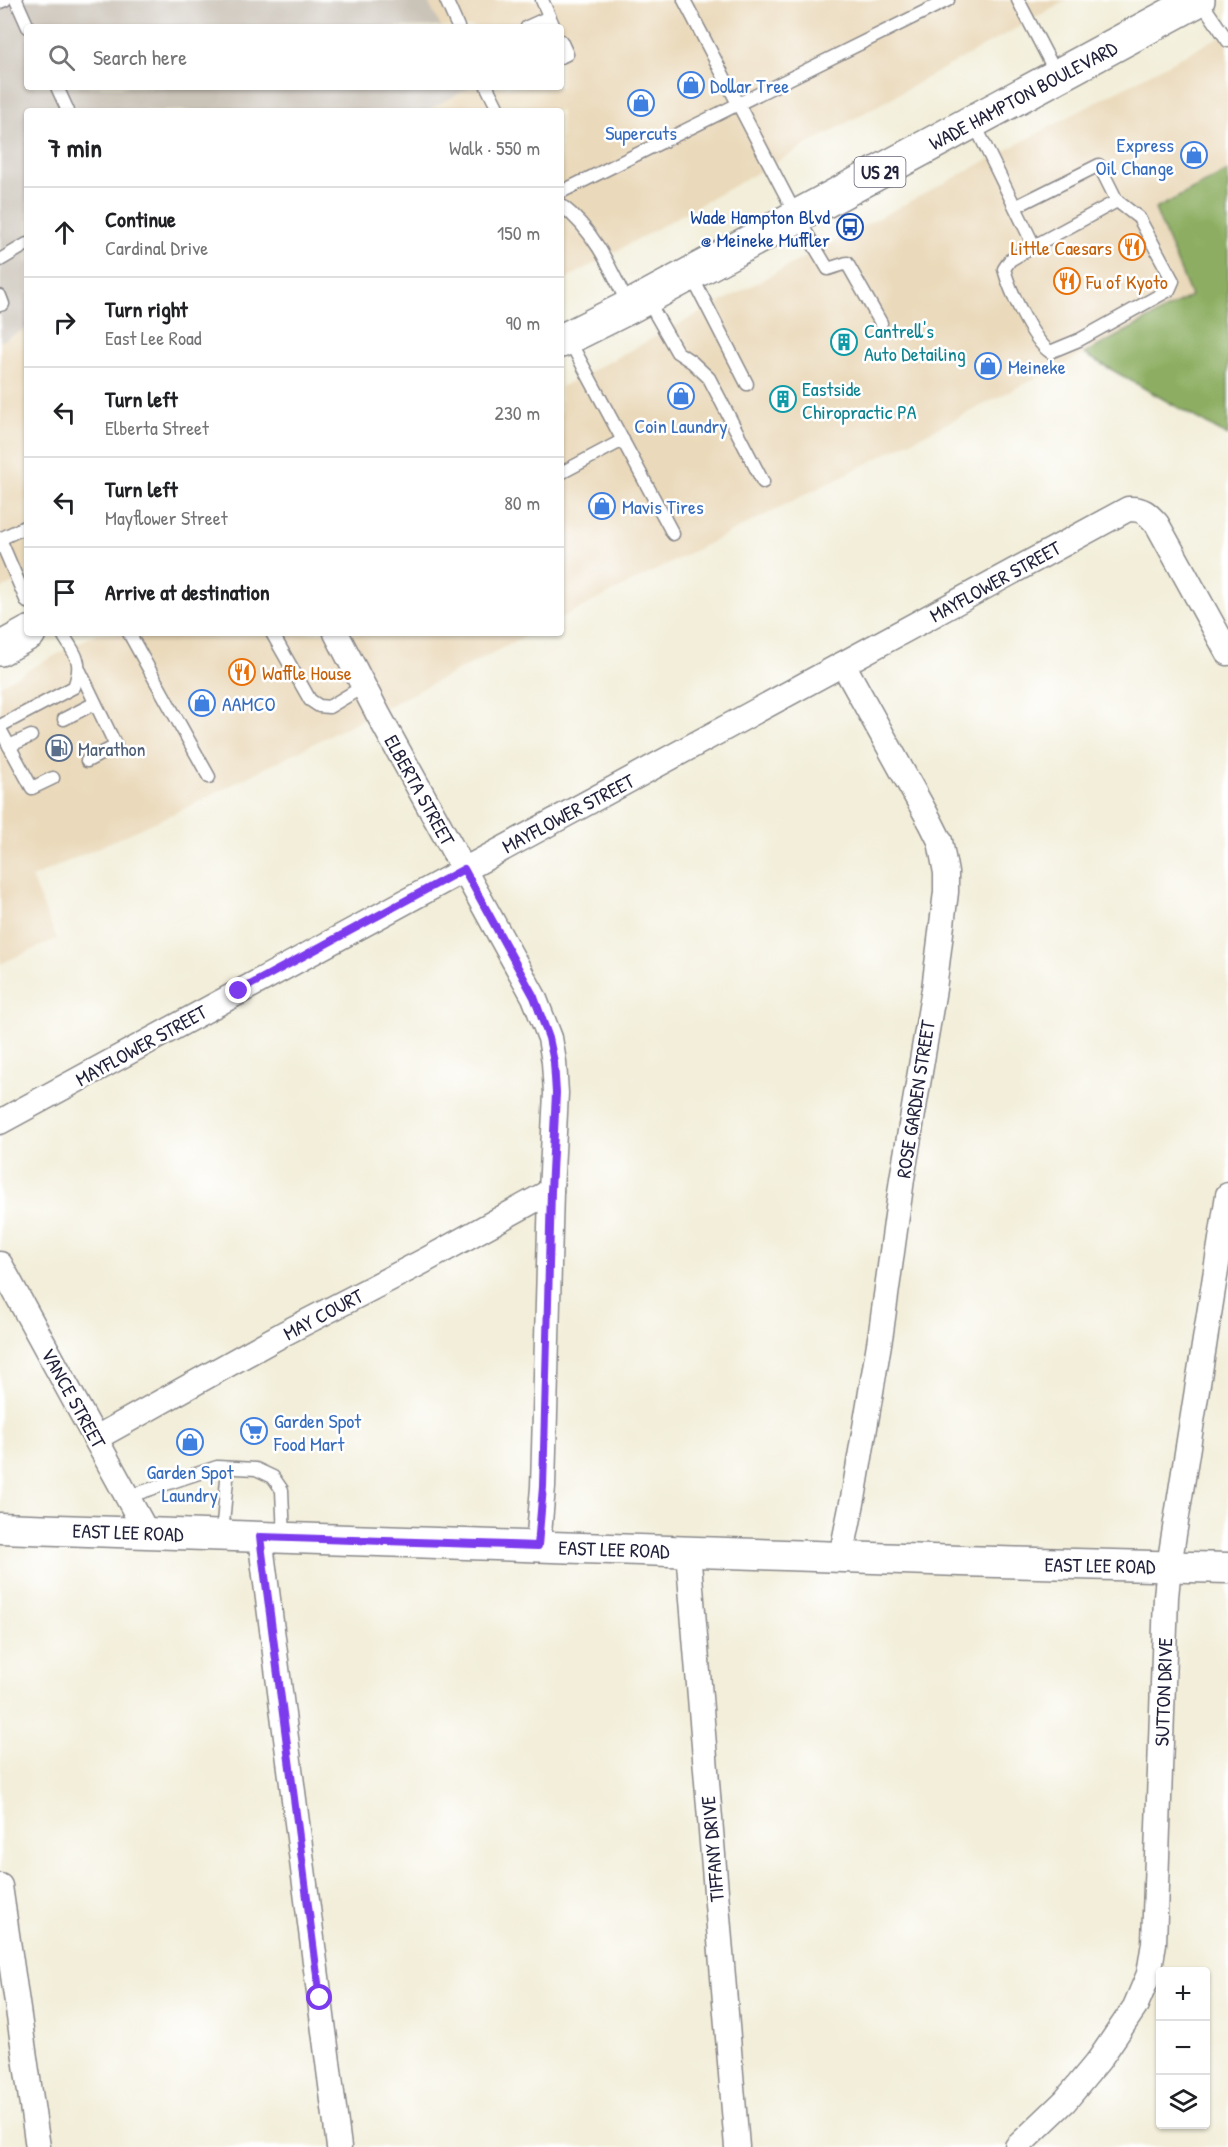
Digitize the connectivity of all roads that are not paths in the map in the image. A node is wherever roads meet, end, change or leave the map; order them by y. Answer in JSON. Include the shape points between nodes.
{"nodes":[{"id":1,"x":5,"y":0,"type":"edge"},
{"id":2,"x":16,"y":0,"type":"edge"},
{"id":3,"x":461,"y":0,"type":"edge"},
{"id":4,"x":542,"y":0,"type":"edge"},
{"id":5,"x":684,"y":0,"type":"edge"},
{"id":6,"x":948,"y":0,"type":"edge"},
{"id":7,"x":1018,"y":0,"type":"edge"},
{"id":8,"x":0,"y":2,"type":"edge"},
{"id":9,"x":1192,"y":2,"type":"edge"},
{"id":10,"x":447,"y":3,"type":"edge"},
{"id":11,"x":552,"y":22,"type":"edge"},
{"id":12,"x":27,"y":24,"type":"edge"},
{"id":13,"x":458,"y":24,"type":"edge"},
{"id":14,"x":1228,"y":41,"type":"edge"},
{"id":15,"x":1058,"y":76,"type":"junction"},
{"id":16,"x":58,"y":90,"type":"edge"},
{"id":17,"x":492,"y":90,"type":"edge"},
{"id":18,"x":738,"y":104,"type":"junction"},
{"id":19,"x":67,"y":108,"type":"edge"},
{"id":20,"x":498,"y":108,"type":"edge"},
{"id":21,"x":973,"y":122,"type":"junction"},
{"id":22,"x":564,"y":191,"type":"edge"},
{"id":23,"x":1118,"y":201,"type":"junction"},
{"id":24,"x":564,"y":207,"type":"edge"},
{"id":25,"x":1015,"y":207,"type":"junction"},
{"id":26,"x":797,"y":217,"type":"junction"},
{"id":27,"x":24,"y":246,"type":"edge"},
{"id":28,"x":1034,"y":246,"type":"junction"},
{"id":29,"x":0,"y":260,"type":"edge"},
{"id":30,"x":690,"y":274,"type":"junction"},
{"id":31,"x":0,"y":296,"type":"edge"},
{"id":32,"x":637,"y":302,"type":"junction"},
{"id":33,"x":0,"y":305,"type":"edge"},
{"id":34,"x":881,"y":323,"type":"dead end"},
{"id":35,"x":564,"y":339,"type":"edge"},
{"id":36,"x":747,"y":384,"type":"dead end"},
{"id":37,"x":623,"y":440,"type":"junction"},
{"id":38,"x":564,"y":471,"type":"edge"},
{"id":39,"x":763,"y":482,"type":"dead end"},
{"id":40,"x":24,"y":527,"type":"edge"},
{"id":41,"x":673,"y":534,"type":"dead end"},
{"id":42,"x":0,"y":539,"type":"edge"},
{"id":43,"x":24,"y":595,"type":"edge"},
{"id":44,"x":24,"y":636,"type":"edge"},
{"id":45,"x":64,"y":636,"type":"edge"},
{"id":46,"x":131,"y":636,"type":"edge"},
{"id":47,"x":274,"y":636,"type":"edge"},
{"id":48,"x":338,"y":636,"type":"edge"},
{"id":49,"x":0,"y":649,"type":"edge"},
{"id":50,"x":1228,"y":652,"type":"edge"},
{"id":51,"x":843,"y":664,"type":"junction"},
{"id":52,"x":80,"y":671,"type":"junction"},
{"id":53,"x":364,"y":686,"type":"junction"},
{"id":54,"x":95,"y":703,"type":"junction"},
{"id":55,"x":64,"y":719,"type":"dead end"},
{"id":56,"x":0,"y":727,"type":"edge"},
{"id":57,"x":30,"y":736,"type":"dead end"},
{"id":58,"x":9,"y":746,"type":"junction"},
{"id":59,"x":87,"y":761,"type":"dead end"},
{"id":60,"x":209,"y":777,"type":"dead end"},
{"id":61,"x":53,"y":778,"type":"dead end"},
{"id":62,"x":464,"y":869,"type":"junction"},
{"id":63,"x":0,"y":1122,"type":"edge"},
{"id":64,"x":551,"y":1191,"type":"junction"},
{"id":65,"x":1228,"y":1195,"type":"edge"},
{"id":66,"x":0,"y":1263,"type":"edge"},
{"id":67,"x":96,"y":1438,"type":"junction"},
{"id":68,"x":228,"y":1468,"type":"junction"},
{"id":69,"x":127,"y":1497,"type":"junction"},
{"id":70,"x":0,"y":1528,"type":"edge"},
{"id":71,"x":147,"y":1533,"type":"junction"},
{"id":72,"x":222,"y":1535,"type":"junction"},
{"id":73,"x":272,"y":1537,"type":"junction"},
{"id":74,"x":538,"y":1546,"type":"junction"},
{"id":75,"x":688,"y":1551,"type":"junction"},
{"id":76,"x":841,"y":1557,"type":"junction"},
{"id":77,"x":1169,"y":1566,"type":"junction"},
{"id":78,"x":1228,"y":1568,"type":"edge"},
{"id":79,"x":0,"y":1886,"type":"edge"},
{"id":80,"x":38,"y":2147,"type":"edge"},
{"id":81,"x":339,"y":2147,"type":"edge"},
{"id":82,"x":737,"y":2147,"type":"edge"},
{"id":83,"x":1017,"y":2147,"type":"edge"}],
"edges":[{"from":1,"to":8,"type":"lane"},
{"from":2,"to":12,"type":"lane"},
{"from":3,"to":10,"type":"lane"},
{"from":4,"to":11,"type":"lane"},
{"from":5,"to":18,"type":"lane"},
{"from":6,"to":18,"type":"lane"},
{"from":7,"to":15,"type":"lane"},
{"from":9,"to":14,"type":"lane"},
{"from":9,"to":15,"type":"main road","name":"WADE HAMPTON BOULEVARD","number":"US 29"},
{"from":10,"to":13,"type":"lane"},
{"from":15,"to":21,"type":"main road","name":"WADE HAMPTON BOULEVARD","number":"US 29"},
{"from":16,"to":19,"type":"lane"},
{"from":17,"to":20,"type":"lane"},
{"from":18,"to":22,"type":"lane"},
{"from":18,"to":26,"type":"lane"},
{"from":21,"to":25,"type":"lane"},
{"from":21,"to":26,"type":"main road","name":"WADE HAMPTON BOULEVARD","number":"US 29"},
{"from":23,"to":25,"type":"lane","via":[[1099,165]]},
{"from":23,"to":28,"type":"lane"},
{"from":23,"to":28,"type":"lane","via":[[1139,218],[1173,281],[1169,290],[1050,352],[1037,340],[1004,269],[1010,260]]},
{"from":24,"to":32,"type":"lane","via":[[577,216]]},
{"from":25,"to":28,"type":"lane"},
{"from":26,"to":30,"type":"main road","name":"WADE HAMPTON BOULEVARD","number":"US 29"},
{"from":26,"to":34,"type":"lane","via":[[828,268],[847,263]]},
{"from":27,"to":29,"type":"lane"},
{"from":30,"to":32,"type":"main road","name":"WADE HAMPTON BOULEVARD","number":"US 29"},
{"from":30,"to":36,"type":"lane"},
{"from":31,"to":33,"type":"lane"},
{"from":32,"to":35,"type":"main road","name":"WADE HAMPTON BOULEVARD","number":"US 29"},
{"from":32,"to":39,"type":"lane","via":[[677,352],[709,378]]},
{"from":35,"to":37,"type":"lane"},
{"from":37,"to":38,"type":"lane"},
{"from":37,"to":41,"type":"lane"},
{"from":40,"to":42,"type":"lane"},
{"from":42,"to":43,"type":"lane"},
{"from":44,"to":49,"type":"main road"},
{"from":45,"to":52,"type":"lane","via":[[78,659]]},
{"from":46,"to":60,"type":"lane"},
{"from":47,"to":53,"type":"lane","via":[[310,700],[319,706],[329,707]]},
{"from":48,"to":53,"type":"street","name":"ELBERTA STREET"},
{"from":50,"to":51,"type":"street","name":"MAYFLOWER STREET","via":[[1157,524],[1147,512],[1137,508],[1118,514]]},
{"from":51,"to":62,"type":"street","name":"MAYFLOWER STREET"},
{"from":51,"to":76,"type":"street","name":"ROSE GARDEN STREET","via":[[940,841],[946,892],[881,1332]]},
{"from":52,"to":54,"type":"lane"},
{"from":52,"to":56,"type":"lane","via":[[75,687]]},
{"from":53,"to":62,"type":"street","name":"ELBERTA STREET"},
{"from":54,"to":55,"type":"lane"},
{"from":54,"to":59,"type":"lane","via":[[116,746]]},
{"from":56,"to":58,"type":"lane"},
{"from":57,"to":58,"type":"lane"},
{"from":58,"to":61,"type":"lane","via":[[33,788]]},
{"from":62,"to":63,"type":"street","name":"MAYFLOWER STREET"},
{"from":62,"to":64,"type":"street","name":"ELBERTA STREET","via":[[534,997],[549,1038],[556,1093]]},
{"from":64,"to":67,"type":"street","name":"MAY COURT"},
{"from":64,"to":74,"type":"street","name":"ELBERTA STREET"},
{"from":65,"to":77,"type":"street","name":"SUTTON DRIVE"},
{"from":66,"to":67,"type":"street","name":"VANCE STREET"},
{"from":67,"to":69,"type":"street","name":"VANCE STREET"},
{"from":68,"to":69,"type":"lane","via":[[217,1467]]},
{"from":68,"to":72,"type":"lane"},
{"from":68,"to":73,"type":"lane","via":[[256,1468],[273,1477],[282,1490]]},
{"from":69,"to":71,"type":"street","name":"VANCE STREET"},
{"from":70,"to":71,"type":"street","name":"EAST LEE ROAD"},
{"from":71,"to":72,"type":"street","name":"EAST LEE ROAD"},
{"from":72,"to":73,"type":"street","name":"EAST LEE ROAD"},
{"from":73,"to":74,"type":"street","name":"EAST LEE ROAD"},
{"from":73,"to":81,"type":"street"},
{"from":74,"to":75,"type":"street","name":"EAST LEE ROAD"},
{"from":75,"to":76,"type":"street","name":"EAST LEE ROAD"},
{"from":75,"to":82,"type":"street","name":"TIFFANY DRIVE"},
{"from":76,"to":77,"type":"street","name":"EAST LEE ROAD"},
{"from":77,"to":78,"type":"street","name":"EAST LEE ROAD"},
{"from":77,"to":83,"type":"street","name":"SUTTON DRIVE","via":[[1154,1943],[1149,1974],[1135,2007],[1099,2060],[1065,2101]]},
{"from":79,"to":80,"type":"street"}]}
